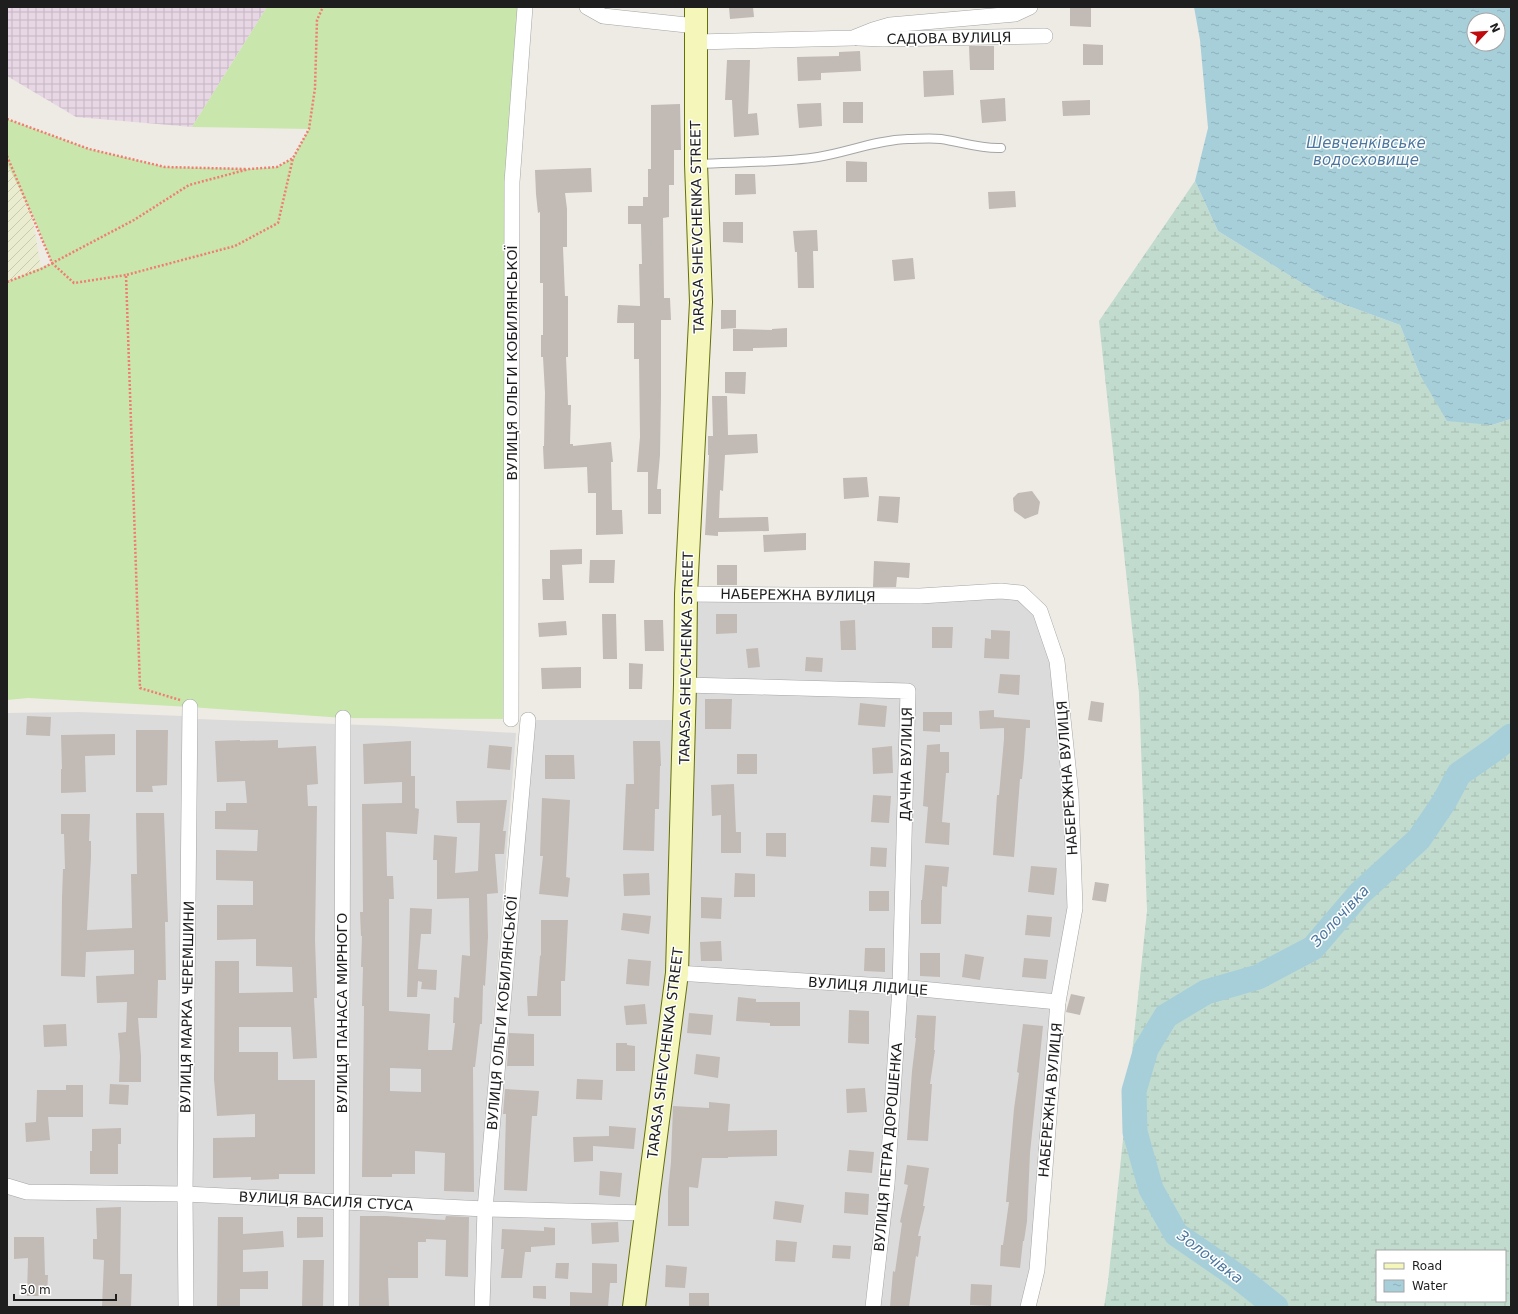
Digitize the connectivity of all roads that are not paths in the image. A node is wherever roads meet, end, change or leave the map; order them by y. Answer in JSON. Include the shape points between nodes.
{"nodes":[{"id":1,"x":525,"y":7,"type":"edge"},
{"id":2,"x":587,"y":7,"type":"edge"},
{"id":3,"x":1030,"y":7,"type":"edge"},
{"id":4,"x":696,"y":25,"type":"edge"},
{"id":5,"x":1044,"y":36,"type":"dead end"},
{"id":6,"x":853,"y":38,"type":"junction"},
{"id":7,"x":1001,"y":148,"type":"dead end"},
{"id":8,"x":696,"y":164,"type":"junction"},
{"id":9,"x":686,"y":594,"type":"junction"},
{"id":10,"x":685,"y":685,"type":"junction"},
{"id":11,"x":190,"y":708,"type":"road end"},
{"id":12,"x":343,"y":718,"type":"dead end"},
{"id":13,"x":511,"y":719,"type":"dead end"},
{"id":14,"x":528,"y":720,"type":"dead end"},
{"id":15,"x":677,"y":973,"type":"junction"},
{"id":16,"x":900,"y":987,"type":"junction"},
{"id":17,"x":1058,"y":1002,"type":"junction"},
{"id":18,"x":7,"y":1186,"type":"edge"},
{"id":19,"x":185,"y":1194,"type":"junction"},
{"id":20,"x":342,"y":1202,"type":"junction"},
{"id":21,"x":485,"y":1209,"type":"junction"},
{"id":22,"x":646,"y":1213,"type":"junction"},
{"id":23,"x":186,"y":1307,"type":"edge"},
{"id":24,"x":341,"y":1307,"type":"edge"},
{"id":25,"x":482,"y":1307,"type":"edge"},
{"id":26,"x":634,"y":1307,"type":"edge"},
{"id":27,"x":873,"y":1307,"type":"edge"},
{"id":28,"x":1028,"y":1307,"type":"edge"}],
"edges":[{"from":1,"to":13,"type":"street","name":"ВУЛИЦЯ ОЛЬГИ КОБИЛЯНСЬКОЇ","via":[[512,182]]},
{"from":2,"to":4,"type":"street","name":"САДОВА ВУЛИЦЯ","via":[[603,16]]},
{"from":3,"to":6,"type":"street","name":"САДОВА ВУЛИЦЯ","via":[[1015,14],[890,25]]},
{"from":4,"to":6,"type":"street","name":"САДОВА ВУЛИЦЯ"},
{"from":4,"to":8,"type":"main road","name":"TARASA SHEVCHENKA STREET"},
{"from":5,"to":6,"type":"street","name":"САДОВА ВУЛИЦЯ"},
{"from":7,"to":8,"type":"lane","via":[[988,149],[939,139],[905,139],[860,146],[820,157]]},
{"from":8,"to":9,"type":"main road","name":"TARASA SHEVCHENKA STREET","via":[[701,302]]},
{"from":9,"to":10,"type":"main road","name":"TARASA SHEVCHENKA STREET"},
{"from":9,"to":17,"type":"street","name":"НАБЕРЕЖНА ВУЛИЦЯ","via":[[920,596],[1001,591],[1021,593],[1040,611],[1057,662],[1071,795],[1075,908]]},
{"from":10,"to":15,"type":"main road","name":"TARASA SHEVCHENKA STREET"},
{"from":10,"to":16,"type":"street","name":"ДАЧНА ВУЛИЦЯ","via":[[908,691]]},
{"from":11,"to":19,"type":"street","name":"ВУЛИЦЯ МАРКА ЧЕРЕМШИНИ"},
{"from":12,"to":20,"type":"street","name":"ВУЛИЦЯ ПАНАСА МИРНОГО"},
{"from":14,"to":21,"type":"street","name":"ВУЛИЦЯ ОЛЬГИ КОБИЛЯНСЬКОЇ"},
{"from":15,"to":16,"type":"street","name":"ВУЛИЦЯ ЛІДИЦЕ"},
{"from":15,"to":22,"type":"main road","name":"TARASA SHEVCHENKA STREET"},
{"from":16,"to":17,"type":"street","name":"ВУЛИЦЯ ЛІДИЦЕ"},
{"from":16,"to":27,"type":"street","name":"ВУЛИЦЯ ПЕТРА ДОРОШЕНКА","via":[[887,1184]]},
{"from":17,"to":28,"type":"street","name":"НАБЕРЕЖНА ВУЛИЦЯ","via":[[1037,1270]]},
{"from":18,"to":19,"type":"street","name":"ВУЛИЦЯ ВАСИЛЯ СТУСА","via":[[27,1192]]},
{"from":19,"to":20,"type":"street","name":"ВУЛИЦЯ ВАСИЛЯ СТУСА"},
{"from":19,"to":23,"type":"street","name":"ВУЛИЦЯ МАРКА ЧЕРЕМШИНИ"},
{"from":20,"to":21,"type":"street","name":"ВУЛИЦЯ ВАСИЛЯ СТУСА"},
{"from":20,"to":24,"type":"street","name":"ВУЛИЦЯ ПАНАСА МИРНОГО"},
{"from":21,"to":22,"type":"street","name":"ВУЛИЦЯ ВАСИЛЯ СТУСА"},
{"from":21,"to":25,"type":"street","name":"ВУЛИЦЯ ОЛЬГИ КОБИЛЯНСЬКОЇ"},
{"from":22,"to":26,"type":"main road","name":"TARASA SHEVCHENKA STREET"}]}
